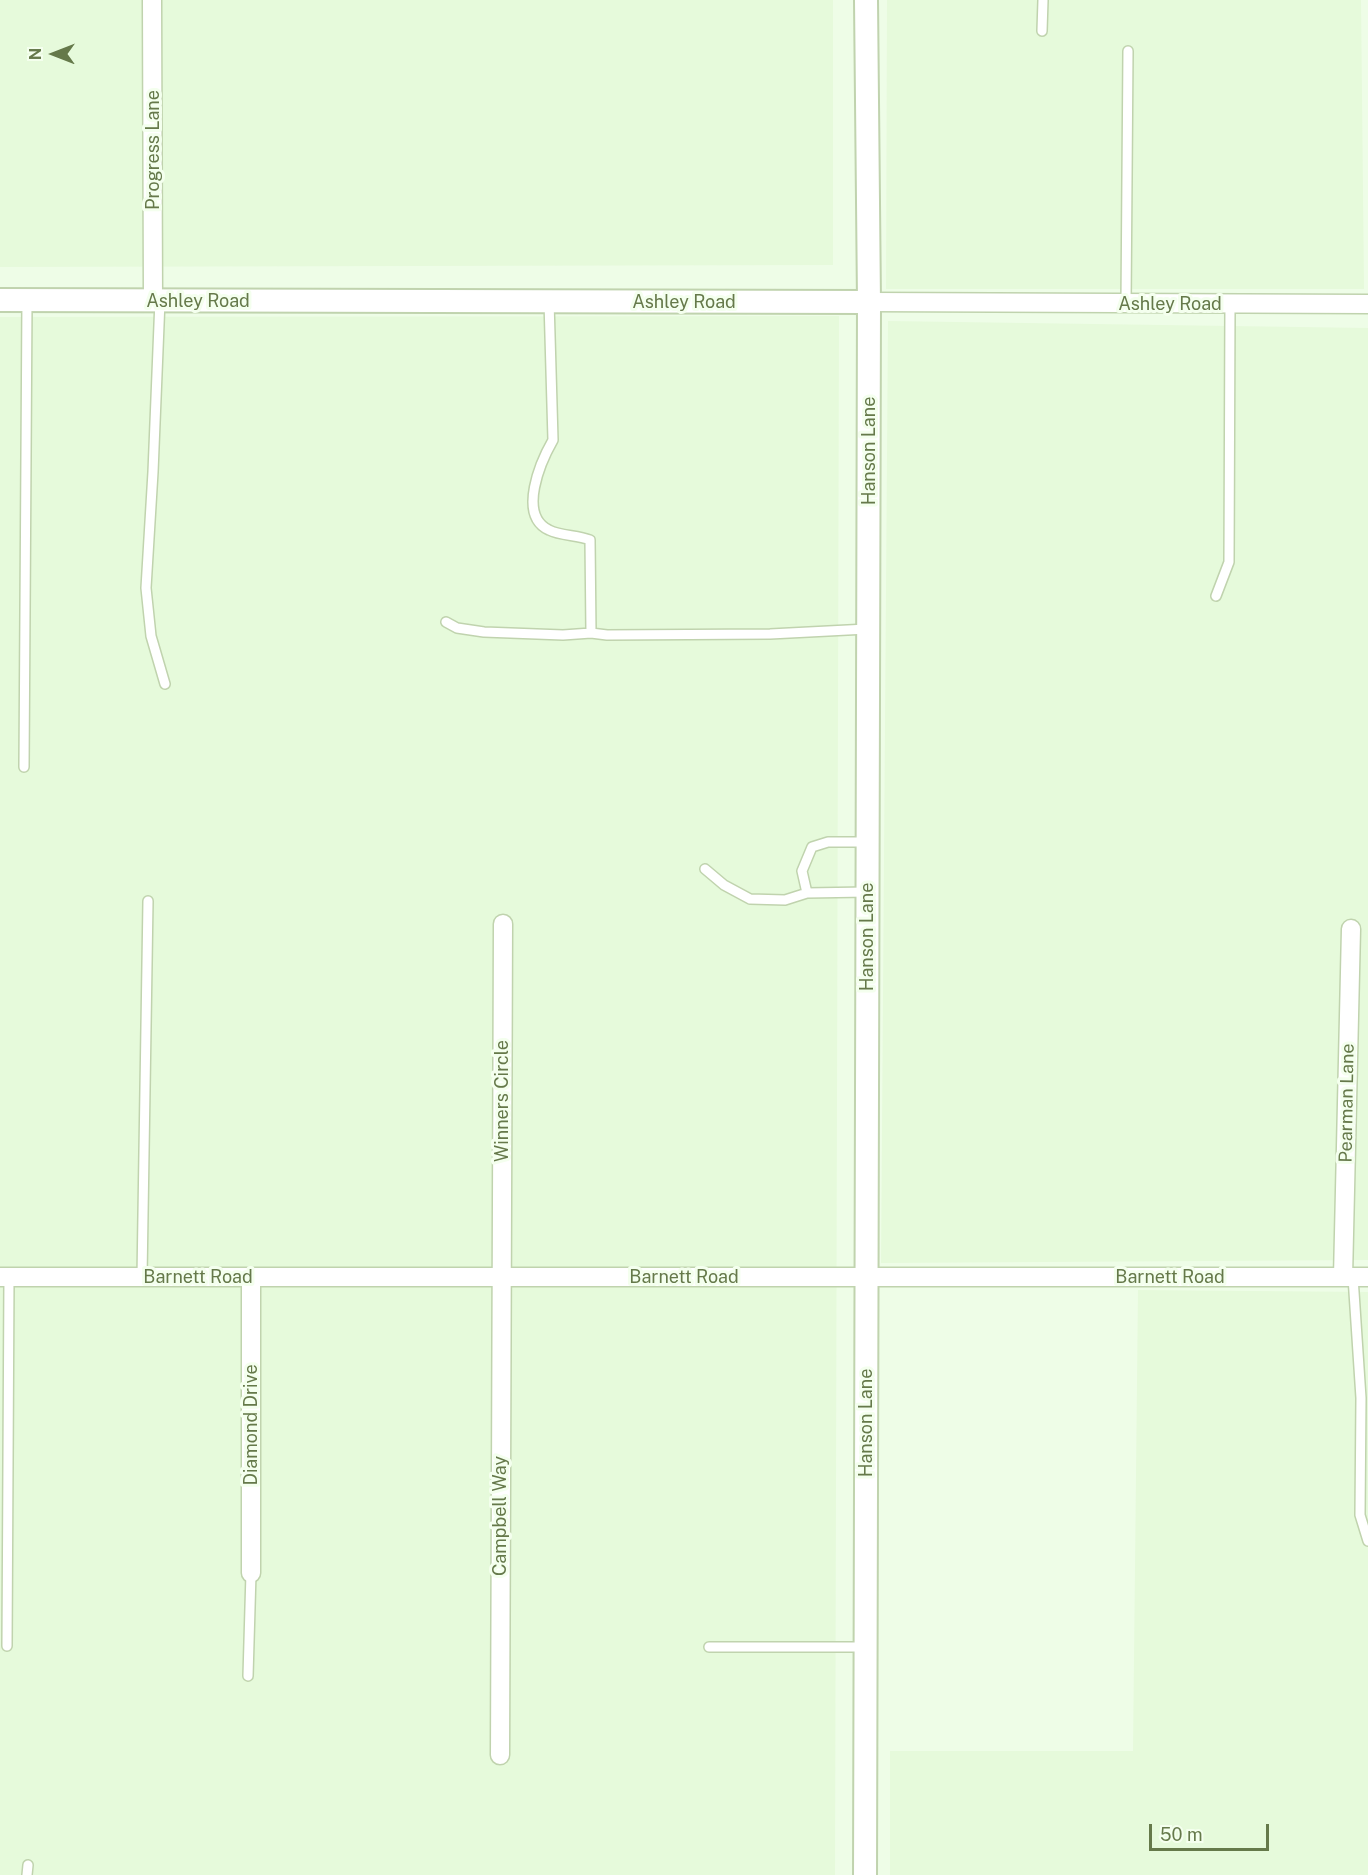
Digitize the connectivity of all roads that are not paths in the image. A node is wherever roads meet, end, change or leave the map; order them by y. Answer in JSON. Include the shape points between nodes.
{"nodes":[{"id":1,"x":152,"y":0,"type":"edge"},
{"id":2,"x":866,"y":0,"type":"edge"},
{"id":3,"x":1043,"y":0,"type":"edge"},
{"id":4,"x":1042,"y":31,"type":"dead end"},
{"id":5,"x":1128,"y":51,"type":"dead end"},
{"id":6,"x":0,"y":300,"type":"edge"},
{"id":7,"x":27,"y":300,"type":"junction"},
{"id":8,"x":157,"y":300,"type":"junction"},
{"id":9,"x":549,"y":301,"type":"junction"},
{"id":10,"x":869,"y":302,"type":"junction"},
{"id":11,"x":1126,"y":304,"type":"junction"},
{"id":12,"x":1230,"y":304,"type":"junction"},
{"id":13,"x":1368,"y":304,"type":"edge"},
{"id":14,"x":1216,"y":596,"type":"dead end"},
{"id":15,"x":446,"y":622,"type":"dead end"},
{"id":16,"x":868,"y":628,"type":"junction"},
{"id":17,"x":591,"y":633,"type":"junction"},
{"id":18,"x":165,"y":684,"type":"dead end"},
{"id":19,"x":24,"y":767,"type":"dead end"},
{"id":20,"x":867,"y":842,"type":"junction"},
{"id":21,"x":705,"y":869,"type":"dead end"},
{"id":22,"x":807,"y":892,"type":"junction"},
{"id":23,"x":867,"y":892,"type":"junction"},
{"id":24,"x":148,"y":901,"type":"dead end"},
{"id":25,"x":503,"y":924,"type":"dead end"},
{"id":26,"x":1351,"y":929,"type":"dead end"},
{"id":27,"x":5,"y":1277,"type":"edge"},
{"id":28,"x":142,"y":1277,"type":"junction"},
{"id":29,"x":251,"y":1277,"type":"junction"},
{"id":30,"x":501,"y":1277,"type":"junction"},
{"id":31,"x":866,"y":1277,"type":"junction"},
{"id":32,"x":1354,"y":1277,"type":"edge"},
{"id":33,"x":1368,"y":1541,"type":"edge"},
{"id":34,"x":251,"y":1573,"type":"joint"},
{"id":35,"x":7,"y":1646,"type":"dead end"},
{"id":36,"x":709,"y":1647,"type":"dead end"},
{"id":37,"x":866,"y":1647,"type":"junction"},
{"id":38,"x":248,"y":1676,"type":"dead end"},
{"id":39,"x":500,"y":1755,"type":"dead end"},
{"id":40,"x":865,"y":1875,"type":"edge"}],
"edges":[{"from":1,"to":8,"type":"street","name":"Progress Lane"},
{"from":2,"to":10,"type":"street","name":"Hanson Lane"},
{"from":3,"to":4,"type":"lane"},
{"from":5,"to":11,"type":"lane"},
{"from":6,"to":7,"type":"street","name":"Ashley Road"},
{"from":7,"to":8,"type":"street","name":"Ashley Road"},
{"from":7,"to":19,"type":"lane"},
{"from":8,"to":9,"type":"street","name":"Ashley Road"},
{"from":8,"to":18,"type":"lane","via":[[146,588],[151,636]]},
{"from":9,"to":10,"type":"street","name":"Ashley Road"},
{"from":9,"to":17,"type":"lane","via":[[554,440],[535,487],[533,512],[550,531],[590,540]]},
{"from":10,"to":11,"type":"street","name":"Ashley Road"},
{"from":10,"to":16,"type":"street","name":"Hanson Lane"},
{"from":11,"to":12,"type":"street","name":"Ashley Road"},
{"from":12,"to":13,"type":"street","name":"Ashley Road"},
{"from":12,"to":14,"type":"lane","via":[[1229,562]]},
{"from":15,"to":17,"type":"lane","via":[[457,628],[484,632]]},
{"from":16,"to":17,"type":"lane","via":[[770,634]]},
{"from":16,"to":20,"type":"street","name":"Hanson Lane"},
{"from":20,"to":22,"type":"lane","via":[[828,842],[812,847],[802,871]]},
{"from":20,"to":23,"type":"street","name":"Hanson Lane"},
{"from":21,"to":22,"type":"lane","via":[[750,899],[785,900]]},
{"from":22,"to":23,"type":"lane"},
{"from":23,"to":31,"type":"street","name":"Hanson Lane"},
{"from":24,"to":28,"type":"lane"},
{"from":25,"to":30,"type":"street","name":"Winners Circle"},
{"from":26,"to":32,"type":"street","name":"Pearman Lane"},
{"from":27,"to":28,"type":"street","name":"Barnett Road"},
{"from":27,"to":35,"type":"lane"},
{"from":28,"to":29,"type":"street","name":"Barnett Road"},
{"from":29,"to":30,"type":"street","name":"Barnett Road"},
{"from":29,"to":34,"type":"street","name":"Diamond Drive"},
{"from":30,"to":31,"type":"street","name":"Barnett Road"},
{"from":30,"to":39,"type":"street","name":"Campbell Way"},
{"from":31,"to":32,"type":"street","name":"Barnett Road"},
{"from":31,"to":37,"type":"street","name":"Hanson Lane"},
{"from":32,"to":33,"type":"lane","via":[[1361,1398],[1360,1515]]},
{"from":34,"to":38,"type":"lane"},
{"from":36,"to":37,"type":"lane"},
{"from":37,"to":40,"type":"street","name":"Hanson Lane"}]}
